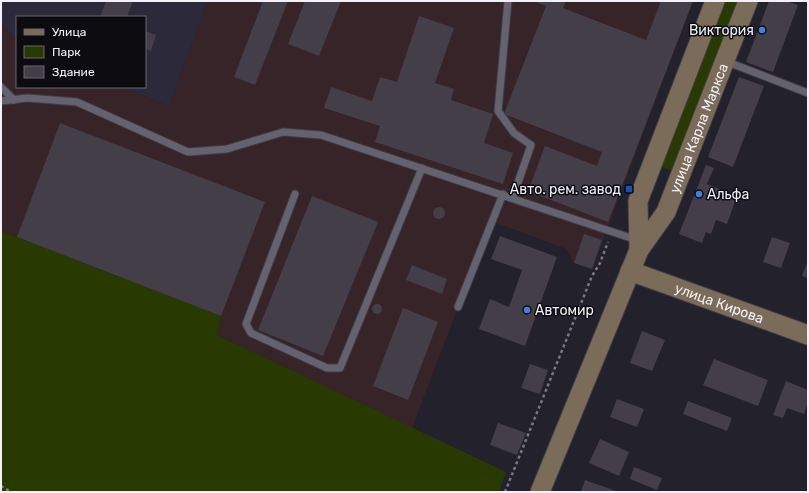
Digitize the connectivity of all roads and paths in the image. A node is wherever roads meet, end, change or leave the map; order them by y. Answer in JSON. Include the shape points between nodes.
{"nodes":[{"id":1,"x":508,"y":1,"type":"edge"},
{"id":2,"x":715,"y":1,"type":"edge"},
{"id":3,"x":748,"y":1,"type":"edge"},
{"id":4,"x":725,"y":60,"type":"junction"},
{"id":5,"x":1,"y":87,"type":"edge"},
{"id":6,"x":808,"y":93,"type":"edge"},
{"id":7,"x":14,"y":100,"type":"junction"},
{"id":8,"x":1,"y":101,"type":"edge"},
{"id":9,"x":422,"y":168,"type":"junction"},
{"id":10,"x":295,"y":194,"type":"dead end"},
{"id":11,"x":503,"y":194,"type":"junction"},
{"id":12,"x":513,"y":197,"type":"junction"},
{"id":13,"x":610,"y":238,"type":"dead end"},
{"id":14,"x":639,"y":245,"type":"junction"},
{"id":15,"x":630,"y":272,"type":"junction"},
{"id":16,"x":458,"y":307,"type":"dead end"},
{"id":17,"x":808,"y":335,"type":"edge"},
{"id":18,"x":1,"y":486,"type":"edge"},
{"id":19,"x":11,"y":492,"type":"edge"},
{"id":20,"x":505,"y":492,"type":"edge"},
{"id":21,"x":540,"y":492,"type":"edge"}],
"edges":[{"from":1,"to":12,"type":"lane","via":[[498,111],[514,133],[531,145]]},
{"from":2,"to":14,"type":"main road","name":"улица Карла Маркса","via":[[638,201]]},
{"from":3,"to":4,"type":"main road","name":"улица Карла Маркса"},
{"from":4,"to":6,"type":"lane"},
{"from":4,"to":14,"type":"main road","name":"улица Карла Маркса","via":[[666,212]]},
{"from":5,"to":7,"type":"lane"},
{"from":7,"to":8,"type":"lane"},
{"from":7,"to":9,"type":"lane","via":[[28,98],[77,102],[188,152],[227,149],[283,132],[321,134]]},
{"from":9,"to":10,"type":"lane","via":[[340,368],[328,368],[251,333],[246,324]]},
{"from":9,"to":11,"type":"lane"},
{"from":11,"to":12,"type":"lane"},
{"from":11,"to":16,"type":"lane"},
{"from":12,"to":14,"type":"lane"},
{"from":13,"to":20,"type":"path","via":[[592,276]]},
{"from":14,"to":15,"type":"main road","name":"улица Карла Маркса"},
{"from":15,"to":17,"type":"main road","name":"улица Кирова"},
{"from":15,"to":21,"type":"main road","name":"улица Карла Маркса"},
{"from":18,"to":19,"type":"path"}]}
